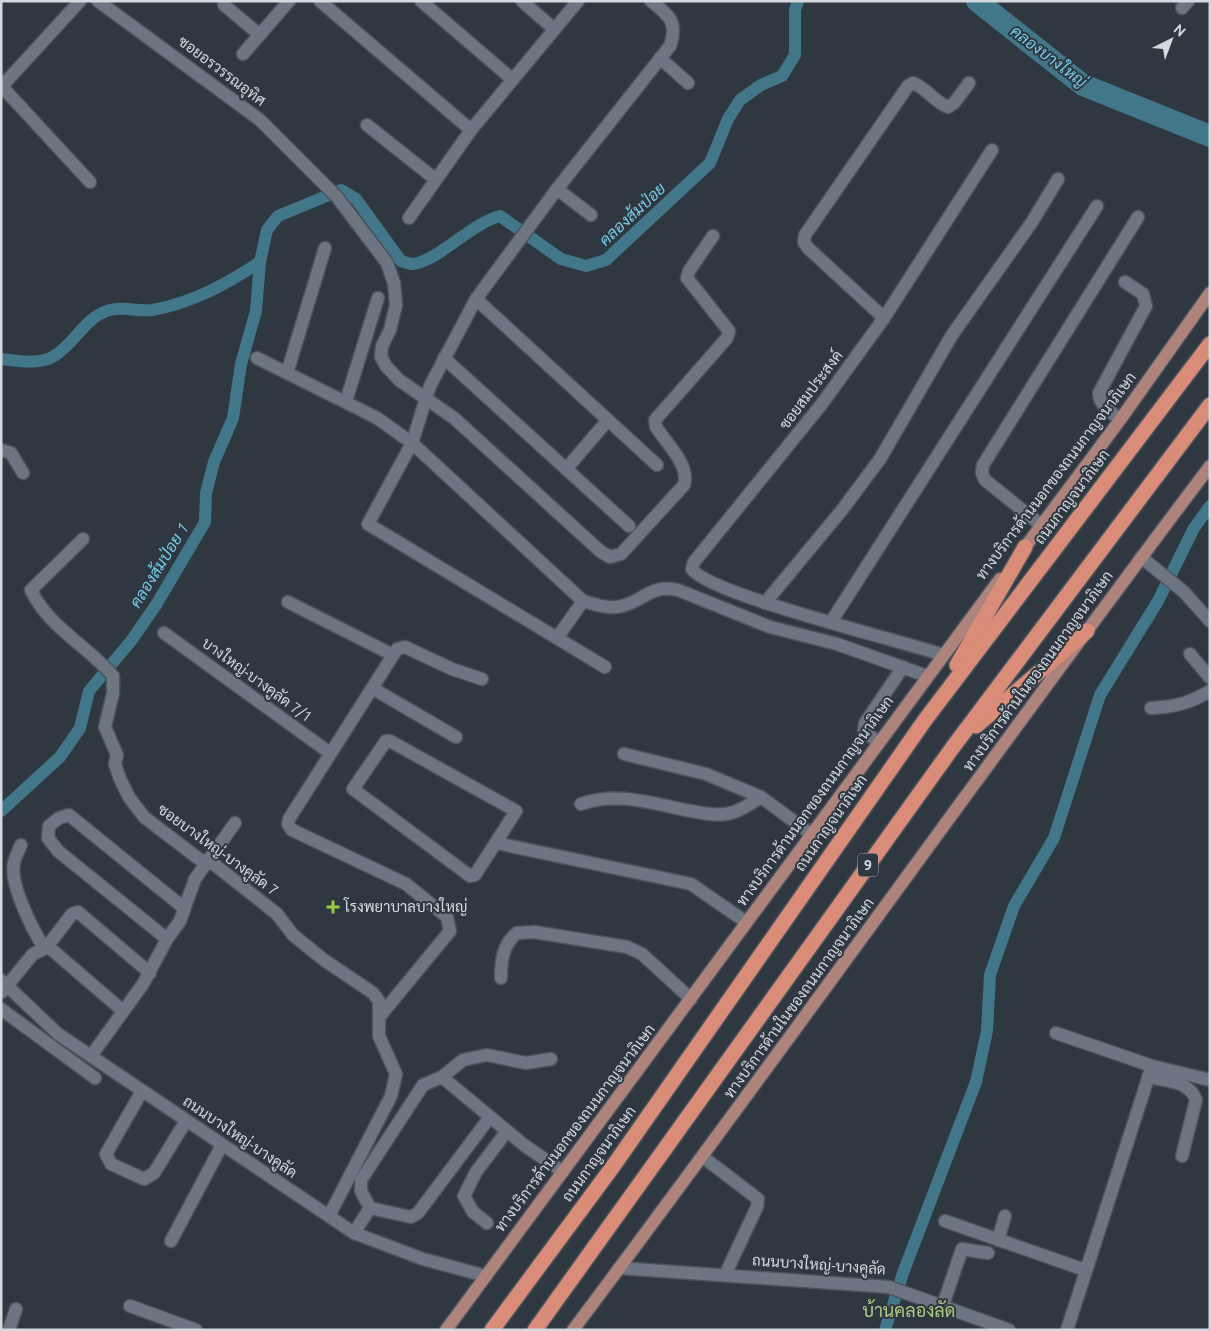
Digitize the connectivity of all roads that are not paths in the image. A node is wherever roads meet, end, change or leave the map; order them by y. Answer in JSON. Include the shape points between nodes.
{"nodes":[{"id":1,"x":80,"y":1,"type":"edge"},
{"id":2,"x":98,"y":1,"type":"edge"},
{"id":3,"x":289,"y":1,"type":"edge"},
{"id":4,"x":320,"y":1,"type":"edge"},
{"id":5,"x":421,"y":1,"type":"edge"},
{"id":6,"x":522,"y":1,"type":"edge"},
{"id":7,"x":578,"y":1,"type":"edge"},
{"id":8,"x":651,"y":1,"type":"edge"},
{"id":9,"x":224,"y":5,"type":"dead end"},
{"id":10,"x":554,"y":29,"type":"junction"},
{"id":11,"x":260,"y":35,"type":"junction"},
{"id":12,"x":243,"y":54,"type":"dead end"},
{"id":13,"x":660,"y":58,"type":"junction"},
{"id":14,"x":512,"y":79,"type":"junction"},
{"id":15,"x":688,"y":83,"type":"dead end"},
{"id":16,"x":969,"y":83,"type":"dead end"},
{"id":17,"x":367,"y":125,"type":"dead end"},
{"id":18,"x":471,"y":130,"type":"junction"},
{"id":19,"x":992,"y":150,"type":"dead end"},
{"id":20,"x":435,"y":179,"type":"junction"},
{"id":21,"x":1058,"y":179,"type":"dead end"},
{"id":22,"x":90,"y":182,"type":"dead end"},
{"id":23,"x":557,"y":188,"type":"junction"},
{"id":24,"x":1097,"y":206,"type":"dead end"},
{"id":25,"x":591,"y":215,"type":"dead end"},
{"id":26,"x":1138,"y":217,"type":"dead end"},
{"id":27,"x":409,"y":218,"type":"dead end"},
{"id":28,"x":713,"y":236,"type":"dead end"},
{"id":29,"x":326,"y":248,"type":"dead end"},
{"id":30,"x":1125,"y":282,"type":"dead end"},
{"id":31,"x":1210,"y":293,"type":"edge"},
{"id":32,"x":378,"y":298,"type":"dead end"},
{"id":33,"x":476,"y":298,"type":"junction"},
{"id":34,"x":884,"y":318,"type":"junction"},
{"id":35,"x":1210,"y":344,"type":"edge"},
{"id":36,"x":257,"y":358,"type":"dead end"},
{"id":37,"x":444,"y":358,"type":"junction"},
{"id":38,"x":287,"y":373,"type":"junction"},
{"id":39,"x":425,"y":398,"type":"junction"},
{"id":40,"x":346,"y":401,"type":"junction"},
{"id":41,"x":1210,"y":406,"type":"edge"},
{"id":42,"x":608,"y":420,"type":"junction"},
{"id":43,"x":1120,"y":420,"type":"junction"},
{"id":44,"x":412,"y":443,"type":"junction"},
{"id":45,"x":1,"y":450,"type":"edge"},
{"id":46,"x":657,"y":465,"type":"dead end"},
{"id":47,"x":1210,"y":466,"type":"edge"},
{"id":48,"x":566,"y":469,"type":"junction"},
{"id":49,"x":23,"y":473,"type":"dead end"},
{"id":50,"x":1041,"y":525,"type":"junction"},
{"id":51,"x":628,"y":526,"type":"dead end"},
{"id":52,"x":83,"y":539,"type":"dead end"},
{"id":53,"x":1025,"y":547,"type":"junction"},
{"id":54,"x":1141,"y":557,"type":"junction"},
{"id":55,"x":583,"y":601,"type":"junction"},
{"id":56,"x":288,"y":602,"type":"dead end"},
{"id":57,"x":765,"y":603,"type":"junction"},
{"id":58,"x":1210,"y":621,"type":"edge"},
{"id":59,"x":832,"y":622,"type":"junction"},
{"id":60,"x":1087,"y":631,"type":"junction"},
{"id":61,"x":164,"y":633,"type":"dead end"},
{"id":62,"x":557,"y":638,"type":"junction"},
{"id":63,"x":1190,"y":654,"type":"dead end"},
{"id":64,"x":393,"y":655,"type":"junction"},
{"id":65,"x":943,"y":655,"type":"junction"},
{"id":66,"x":605,"y":667,"type":"dead end"},
{"id":67,"x":903,"y":667,"type":"junction"},
{"id":68,"x":927,"y":676,"type":"junction"},
{"id":69,"x":1210,"y":678,"type":"edge"},
{"id":70,"x":482,"y":679,"type":"dead end"},
{"id":71,"x":372,"y":688,"type":"junction"},
{"id":72,"x":1210,"y":691,"type":"edge"},
{"id":73,"x":1151,"y":708,"type":"dead end"},
{"id":74,"x":925,"y":720,"type":"junction"},
{"id":75,"x":456,"y":737,"type":"dead end"},
{"id":76,"x":878,"y":742,"type":"junction"},
{"id":77,"x":953,"y":746,"type":"junction"},
{"id":78,"x":330,"y":753,"type":"junction"},
{"id":79,"x":624,"y":754,"type":"dead end"},
{"id":80,"x":761,"y":797,"type":"junction"},
{"id":81,"x":581,"y":804,"type":"dead end"},
{"id":82,"x":235,"y":822,"type":"dead end"},
{"id":83,"x":811,"y":834,"type":"junction"},
{"id":84,"x":496,"y":843,"type":"junction"},
{"id":85,"x":21,"y":844,"type":"dead end"},
{"id":86,"x":206,"y":863,"type":"junction"},
{"id":87,"x":184,"y":908,"type":"junction"},
{"id":88,"x":746,"y":922,"type":"junction"},
{"id":89,"x":167,"y":939,"type":"junction"},
{"id":90,"x":45,"y":948,"type":"junction"},
{"id":91,"x":150,"y":973,"type":"junction"},
{"id":92,"x":501,"y":978,"type":"dead end"},
{"id":93,"x":3,"y":986,"type":"edge"},
{"id":94,"x":692,"y":998,"type":"junction"},
{"id":95,"x":1,"y":1009,"type":"edge"},
{"id":96,"x":124,"y":1011,"type":"junction"},
{"id":97,"x":380,"y":1016,"type":"junction"},
{"id":98,"x":1056,"y":1033,"type":"dead end"},
{"id":99,"x":91,"y":1056,"type":"junction"},
{"id":100,"x":551,"y":1058,"type":"dead end"},
{"id":101,"x":1150,"y":1071,"type":"junction"},
{"id":102,"x":442,"y":1077,"type":"junction"},
{"id":103,"x":95,"y":1078,"type":"dead end"},
{"id":104,"x":1210,"y":1080,"type":"edge"},
{"id":105,"x":142,"y":1091,"type":"junction"},
{"id":106,"x":389,"y":1100,"type":"junction"},
{"id":107,"x":408,"y":1108,"type":"junction"},
{"id":108,"x":490,"y":1117,"type":"junction"},
{"id":109,"x":186,"y":1121,"type":"junction"},
{"id":110,"x":507,"y":1131,"type":"junction"},
{"id":111,"x":222,"y":1145,"type":"junction"},
{"id":112,"x":1182,"y":1156,"type":"dead end"},
{"id":113,"x":703,"y":1157,"type":"junction"},
{"id":114,"x":563,"y":1172,"type":"junction"},
{"id":115,"x":370,"y":1208,"type":"junction"},
{"id":116,"x":329,"y":1216,"type":"junction"},
{"id":117,"x":1005,"y":1216,"type":"dead end"},
{"id":118,"x":945,"y":1221,"type":"dead end"},
{"id":119,"x":487,"y":1223,"type":"dead end"},
{"id":120,"x":354,"y":1234,"type":"junction"},
{"id":121,"x":998,"y":1240,"type":"junction"},
{"id":122,"x":171,"y":1242,"type":"dead end"},
{"id":123,"x":988,"y":1253,"type":"dead end"},
{"id":124,"x":619,"y":1268,"type":"junction"},
{"id":125,"x":1086,"y":1270,"type":"junction"},
{"id":126,"x":725,"y":1275,"type":"junction"},
{"id":127,"x":486,"y":1276,"type":"junction"},
{"id":128,"x":943,"y":1305,"type":"junction"},
{"id":129,"x":130,"y":1306,"type":"dead end"},
{"id":130,"x":16,"y":1309,"type":"dead end"},
{"id":131,"x":9,"y":1330,"type":"edge"},
{"id":132,"x":196,"y":1330,"type":"edge"},
{"id":133,"x":446,"y":1330,"type":"edge"},
{"id":134,"x":492,"y":1330,"type":"edge"},
{"id":135,"x":535,"y":1330,"type":"edge"},
{"id":136,"x":573,"y":1330,"type":"edge"},
{"id":137,"x":1009,"y":1330,"type":"edge"},
{"id":138,"x":1067,"y":1330,"type":"edge"}],
"edges":[{"from":1,"to":22,"type":"street","via":[[3,85]]},
{"from":2,"to":39,"type":"street","name":"ซอยอรวรรณอุทิศ","via":[[260,120],[337,198],[387,263],[394,283],[396,305],[381,357],[399,380]]},
{"from":3,"to":11,"type":"street"},
{"from":4,"to":18,"type":"street"},
{"from":5,"to":14,"type":"street"},
{"from":6,"to":10,"type":"street"},
{"from":7,"to":10,"type":"street"},
{"from":8,"to":13,"type":"street","via":[[673,22],[670,46]]},
{"from":9,"to":11,"type":"street"},
{"from":10,"to":14,"type":"street"},
{"from":11,"to":12,"type":"street"},
{"from":13,"to":15,"type":"street"},
{"from":13,"to":23,"type":"street"},
{"from":14,"to":18,"type":"street"},
{"from":16,"to":34,"type":"street","via":[[948,107],[919,85],[913,83],[908,86],[805,235],[804,242],[808,248]]},
{"from":17,"to":20,"type":"street"},
{"from":18,"to":20,"type":"street"},
{"from":19,"to":34,"type":"street"},
{"from":20,"to":27,"type":"street"},
{"from":21,"to":57,"type":"street","via":[[952,335],[880,459]]},
{"from":23,"to":25,"type":"street"},
{"from":23,"to":33,"type":"street"},
{"from":24,"to":59,"type":"street"},
{"from":26,"to":50,"type":"street","via":[[983,465],[985,480]]},
{"from":28,"to":39,"type":"street","via":[[686,278],[729,332],[655,420],[656,427],[687,476],[684,486],[621,554],[610,557],[600,551],[454,418]]},
{"from":29,"to":38,"type":"street"},
{"from":30,"to":43,"type":"street","via":[[1143,294],[1146,306],[1099,393],[1099,400]]},
{"from":31,"to":43,"type":"main road","name":"ทางบริการด้านนอกของถนนกาญจนาภิเษก"},
{"from":32,"to":40,"type":"street"},
{"from":33,"to":37,"type":"street"},
{"from":33,"to":42,"type":"street"},
{"from":34,"to":57,"type":"street","name":"ซอยสมประสงค์","via":[[822,405],[694,562],[692,569],[696,576]]},
{"from":35,"to":74,"type":"highway","name":"ถนนกาญจนาภิเษก","number":"9"},
{"from":36,"to":38,"type":"street"},
{"from":37,"to":39,"type":"street"},
{"from":37,"to":48,"type":"street"},
{"from":38,"to":40,"type":"street"},
{"from":39,"to":44,"type":"street"},
{"from":40,"to":44,"type":"street"},
{"from":41,"to":77,"type":"highway","number":"9"},
{"from":42,"to":46,"type":"street"},
{"from":42,"to":48,"type":"street"},
{"from":43,"to":50,"type":"main road","name":"ทางบริการด้านนอกของถนนกาญจนาภิเษก"},
{"from":44,"to":55,"type":"street"},
{"from":44,"to":62,"type":"street","via":[[368,524]]},
{"from":45,"to":49,"type":"street","via":[[11,453]]},
{"from":47,"to":54,"type":"main road","name":"ทางบริการด้านในของถนนกาญจนาภิเษก"},
{"from":48,"to":51,"type":"street"},
{"from":50,"to":53,"type":"main road","name":"ทางบริการด้านนอกของถนนกาญจนาภิเษก"},
{"from":52,"to":86,"type":"street","name":"ซอยบางใหญ่-บางคูลัด 7","via":[[31,590],[60,628],[113,676],[105,727],[117,755],[115,764],[129,797],[144,817]]},
{"from":53,"to":65,"type":"main road","name":"ทางบริการด้านนอกของถนนกาญจนาภิเษก"},
{"from":53,"to":74,"type":"highway"},
{"from":54,"to":58,"type":"street","via":[[1184,592]]},
{"from":54,"to":60,"type":"main road","name":"ทางบริการด้านในของถนนกาญจนาภิเษก"},
{"from":55,"to":62,"type":"street"},
{"from":55,"to":67,"type":"street","via":[[604,607],[622,606],[652,591],[678,590],[770,627],[837,644]]},
{"from":56,"to":64,"type":"street"},
{"from":57,"to":59,"type":"street","name":"ซอยสมประสงค์"},
{"from":59,"to":65,"type":"street","name":"ซอยสมประสงค์"},
{"from":60,"to":77,"type":"highway"},
{"from":60,"to":113,"type":"main road","name":"ทางบริการด้านในของถนนกาญจนาภิเษก"},
{"from":61,"to":78,"type":"street","name":"บางใหญ่-บางคูลัด 7/1"},
{"from":62,"to":66,"type":"street"},
{"from":63,"to":69,"type":"street"},
{"from":64,"to":70,"type":"street","via":[[397,649],[406,647]]},
{"from":64,"to":71,"type":"street"},
{"from":65,"to":68,"type":"main road","name":"ทางบริการด้านนอกของถนนกาญจนาภิเษก"},
{"from":67,"to":68,"type":"street"},
{"from":67,"to":76,"type":"street","via":[[865,723],[864,731]]},
{"from":68,"to":76,"type":"main road","name":"ทางบริการด้านนอกของถนนกาญจนาภิเษก"},
{"from":71,"to":75,"type":"street"},
{"from":71,"to":78,"type":"street"},
{"from":72,"to":73,"type":"street","via":[[1175,707]]},
{"from":74,"to":134,"type":"highway","name":"ถนนกาญจนาภิเษก","number":"9","via":[[614,1165]]},
{"from":76,"to":83,"type":"main road","name":"ทางบริการด้านนอกของถนนกาญจนาภิเษก"},
{"from":77,"to":135,"type":"highway","number":"9"},
{"from":78,"to":97,"type":"street","via":[[289,819],[292,830],[406,884],[447,917],[450,931]]},
{"from":79,"to":80,"type":"street","via":[[706,774]]},
{"from":80,"to":81,"type":"street","via":[[739,811],[725,814],[702,813],[618,797],[597,798]]},
{"from":80,"to":83,"type":"street"},
{"from":82,"to":86,"type":"street"},
{"from":83,"to":88,"type":"main road","name":"ทางบริการด้านนอกของถนนกาญจนาภิเษก"},
{"from":84,"to":84,"type":"street","via":[[475,874],[470,876],[355,792],[354,787],[382,744],[390,741],[516,811]]},
{"from":84,"to":88,"type":"street","via":[[691,884]]},
{"from":85,"to":90,"type":"street","via":[[13,876],[36,934]]},
{"from":86,"to":87,"type":"street"},
{"from":86,"to":97,"type":"street","name":"ซอยบางใหญ่-บางคูลัด 7","via":[[215,865],[274,911],[293,936],[373,993],[379,1001]]},
{"from":87,"to":89,"type":"street","via":[[180,921]]},
{"from":87,"to":89,"type":"street","via":[[69,816],[58,818],[48,826],[48,838],[58,851]]},
{"from":88,"to":94,"type":"main road","name":"ทางบริการด้านนอกของถนนกาญจนาภิเษก"},
{"from":89,"to":91,"type":"street"},
{"from":90,"to":91,"type":"street","via":[[72,914],[78,912]]},
{"from":90,"to":93,"type":"street","via":[[33,954]]},
{"from":90,"to":96,"type":"street","via":[[51,949]]},
{"from":91,"to":96,"type":"street"},
{"from":92,"to":94,"type":"street","via":[[502,956],[508,941],[517,932],[534,932],[627,946],[642,954]]},
{"from":93,"to":99,"type":"street","name":"ถนนบางใหญ่-บางคูลัด","via":[[58,1034]]},
{"from":94,"to":114,"type":"main road","name":"ทางบริการด้านนอกของถนนกาญจนาภิเษก"},
{"from":95,"to":103,"type":"street"},
{"from":96,"to":99,"type":"street"},
{"from":97,"to":106,"type":"street","name":"ซอยบางใหญ่-บางคูลัด 7","via":[[379,1036],[396,1074]]},
{"from":98,"to":101,"type":"street"},
{"from":99,"to":105,"type":"street","name":"ถนนบางใหญ่-บางคูลัด"},
{"from":100,"to":102,"type":"street","via":[[526,1063],[487,1055],[463,1060]]},
{"from":101,"to":104,"type":"street"},
{"from":101,"to":112,"type":"street","via":[[1185,1085],[1193,1092],[1196,1100]]},
{"from":101,"to":125,"type":"street"},
{"from":102,"to":107,"type":"street","via":[[423,1084]]},
{"from":102,"to":108,"type":"street"},
{"from":105,"to":109,"type":"street","name":"ถนนบางใหญ่-บางคูลัด"},
{"from":105,"to":109,"type":"street","via":[[106,1154],[111,1164],[144,1179],[154,1172]]},
{"from":106,"to":107,"type":"street"},
{"from":106,"to":116,"type":"street","name":"ซอยบางใหญ่-บางคูลัด 7"},
{"from":107,"to":115,"type":"street","via":[[361,1180],[361,1192]]},
{"from":108,"to":110,"type":"street"},
{"from":108,"to":115,"type":"street","via":[[418,1213],[411,1218]]},
{"from":109,"to":111,"type":"street","name":"ถนนบางใหญ่-บางคูลัด"},
{"from":110,"to":114,"type":"street"},
{"from":110,"to":119,"type":"street","via":[[476,1172],[464,1196],[474,1212]]},
{"from":111,"to":116,"type":"street","name":"ถนนบางใหญ่-บางคูลัด"},
{"from":111,"to":122,"type":"street"},
{"from":113,"to":124,"type":"main road","name":"ทางบริการด้านในของถนนกาญจนาภิเษก"},
{"from":113,"to":126,"type":"street","via":[[758,1199]]},
{"from":114,"to":127,"type":"main road","name":"ทางบริการด้านนอกของถนนกาญจนาภิเษก"},
{"from":115,"to":120,"type":"street"},
{"from":116,"to":120,"type":"street","name":"ถนนบางใหญ่-บางคูลัด"},
{"from":117,"to":121,"type":"street"},
{"from":118,"to":121,"type":"street"},
{"from":120,"to":127,"type":"street","name":"ถนนบางใหญ่-บางคูลัด","via":[[423,1259]]},
{"from":121,"to":125,"type":"street"},
{"from":123,"to":128,"type":"street","via":[[962,1248]]},
{"from":124,"to":126,"type":"street","name":"ถนนบางใหญ่-บางคูลัด"},
{"from":124,"to":136,"type":"main road","name":"ทางบริการด้านในของถนนกาญจนาภิเษก"},
{"from":125,"to":138,"type":"street"},
{"from":126,"to":128,"type":"street","name":"ถนนบางใหญ่-บางคูลัด","via":[[889,1286]]},
{"from":127,"to":133,"type":"main road","name":"ทางบริการด้านนอกของถนนกาญจนาภิเษก"},
{"from":128,"to":137,"type":"street","name":"ถนนบางใหญ่-บางคูลัด"},
{"from":129,"to":132,"type":"street"},
{"from":130,"to":131,"type":"street"}]}
